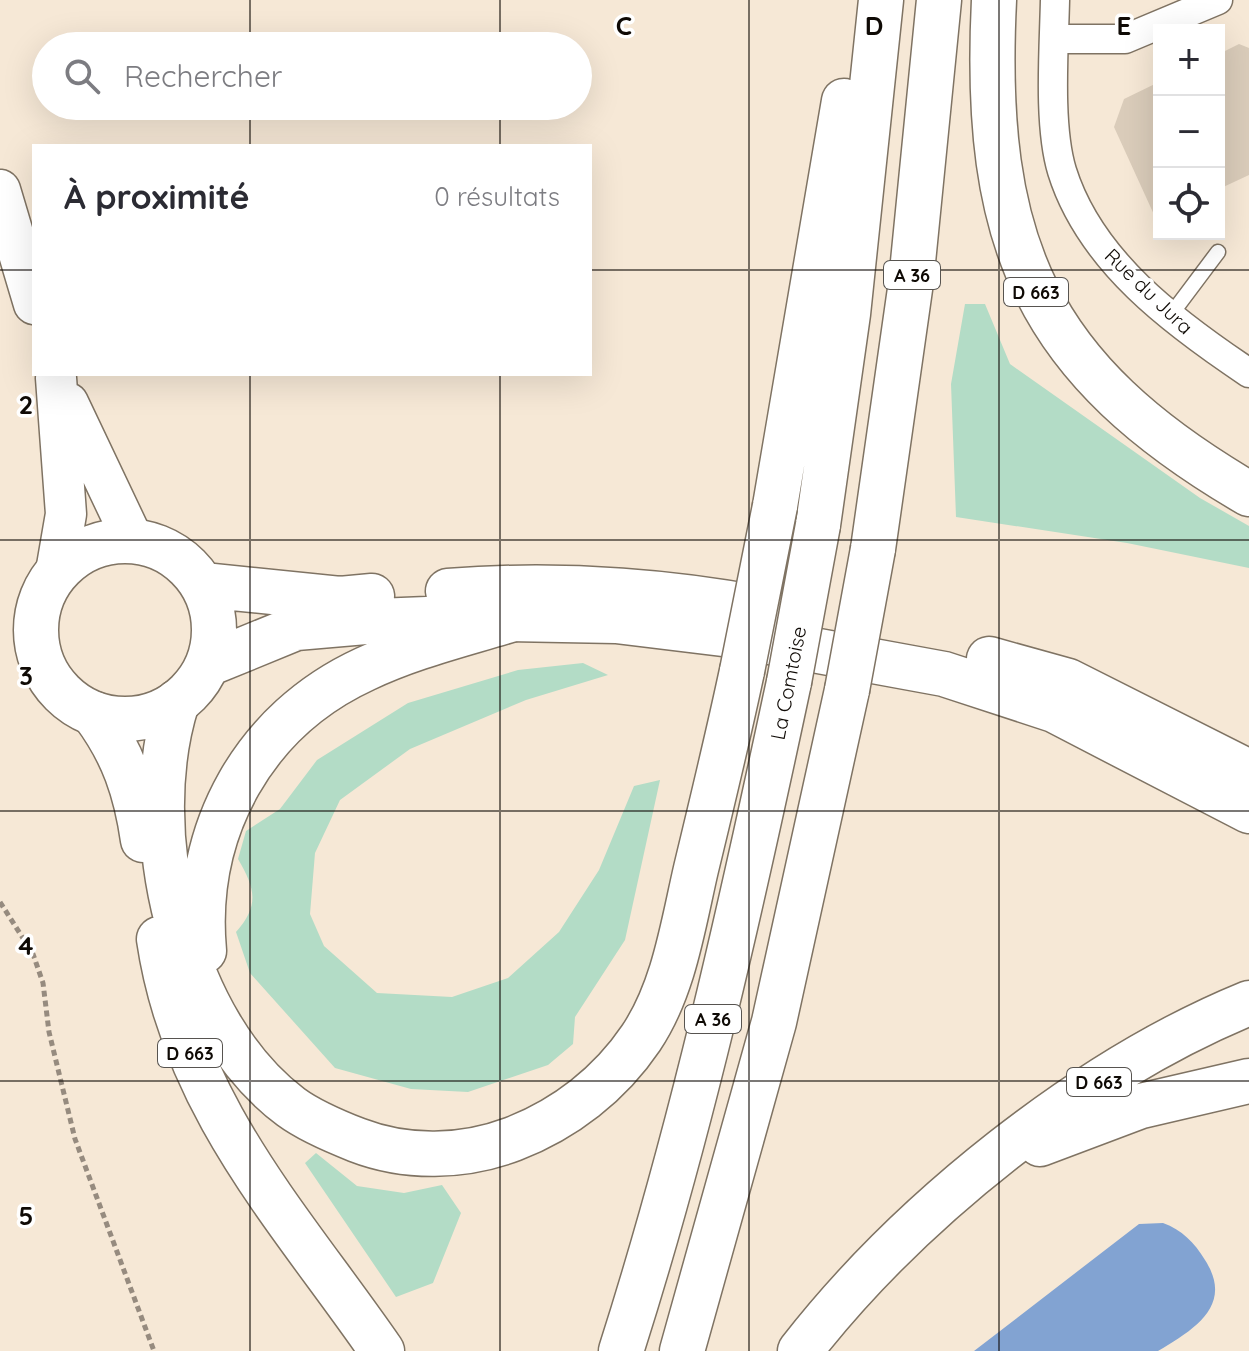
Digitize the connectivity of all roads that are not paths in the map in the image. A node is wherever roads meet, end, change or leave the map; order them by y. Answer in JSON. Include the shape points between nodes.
{"nodes":[{"id":1,"x":861,"y":0,"type":"edge"},
{"id":2,"x":881,"y":0,"type":"edge"},
{"id":3,"x":939,"y":0,"type":"edge"},
{"id":4,"x":994,"y":0,"type":"edge"},
{"id":5,"x":1055,"y":0,"type":"edge"},
{"id":6,"x":1218,"y":0,"type":"edge"},
{"id":7,"x":1054,"y":39,"type":"junction"},
{"id":8,"x":0,"y":190,"type":"edge"},
{"id":9,"x":1218,"y":252,"type":"dead end"},
{"id":10,"x":32,"y":297,"type":"edge"},
{"id":11,"x":1170,"y":316,"type":"junction"},
{"id":12,"x":1249,"y":373,"type":"edge"},
{"id":13,"x":56,"y":376,"type":"edge"},
{"id":14,"x":1249,"y":494,"type":"edge"},
{"id":15,"x":133,"y":540,"type":"junction"},
{"id":16,"x":56,"y":572,"type":"junction"},
{"id":17,"x":203,"y":585,"type":"junction"},
{"id":18,"x":510,"y":620,"type":"junction"},
{"id":19,"x":208,"y":664,"type":"junction"},
{"id":20,"x":177,"y":702,"type":"junction"},
{"id":21,"x":94,"y":714,"type":"junction"},
{"id":22,"x":1249,"y":772,"type":"edge"},
{"id":23,"x":1249,"y":811,"type":"edge"},
{"id":24,"x":1249,"y":1003,"type":"edge"},
{"id":25,"x":213,"y":1012,"type":"junction"},
{"id":26,"x":1249,"y":1081,"type":"edge"},
{"id":27,"x":964,"y":1184,"type":"junction"},
{"id":28,"x":382,"y":1351,"type":"edge"},
{"id":29,"x":621,"y":1351,"type":"edge"},
{"id":30,"x":682,"y":1351,"type":"edge"},
{"id":31,"x":800,"y":1351,"type":"edge"}],
"edges":[{"from":1,"to":25,"type":"main road","bridge":true,"via":[[742,671],[665,990],[651,1023],[629,1055],[577,1105],[531,1132],[477,1150],[428,1154],[373,1146],[292,1108],[245,1062]]},
{"from":2,"to":29,"type":"main road","name":"La Comtoise","number":"A 36","bridge":true,"via":[[850,299],[789,682],[699,1078]]},
{"from":3,"to":30,"type":"main road","number":"A 36","bridge":true,"via":[[911,282],[847,690],[770,1035]]},
{"from":4,"to":14,"type":"main road","number":"D 663","via":[[991,83],[996,163],[1037,294],[1080,360],[1110,394],[1156,435]]},
{"from":5,"to":7,"type":"street","name":"Rue du Jura"},
{"from":6,"to":7,"type":"street","via":[[1125,39]]},
{"from":7,"to":11,"type":"street","name":"Rue du Jura","via":[[1061,170],[1090,231]]},
{"from":8,"to":10,"type":"main road"},
{"from":9,"to":11,"type":"lane"},
{"from":11,"to":12,"type":"street","name":"Rue du Jura"},
{"from":13,"to":15,"type":"main road"},
{"from":13,"to":16,"type":"main road","via":[[66,514]]},
{"from":15,"to":16,"type":"main road","via":[[104,542],[77,554]]},
{"from":15,"to":17,"type":"main road","via":[[161,547],[185,563]]},
{"from":16,"to":21,"type":"main road","via":[[41,597],[35,625],[38,653],[50,679],[69,700]]},
{"from":17,"to":19,"type":"main road","via":[[213,610]]},
{"from":17,"to":22,"type":"main road","via":[[340,599],[481,588],[615,591],[736,603],[959,651],[1068,681]]},
{"from":18,"to":19,"type":"main road","via":[[452,618],[296,628]]},
{"from":18,"to":23,"type":"main road","via":[[616,621],[731,635],[944,674],[1054,710]]},
{"from":18,"to":25,"type":"main road","via":[[388,659],[344,679],[303,706],[257,754],[223,812],[205,869],[202,919]]},
{"from":19,"to":20,"type":"main road"},
{"from":20,"to":21,"type":"main road","via":[[148,716],[120,719]]},
{"from":20,"to":25,"type":"main road","number":"D 663","via":[[164,763],[164,842],[181,934]]},
{"from":21,"to":28,"type":"main road","number":"D 663","via":[[122,754],[134,789],[166,972],[206,1091],[248,1167]]},
{"from":24,"to":27,"type":"main road","number":"D 663","via":[[1105,1077]]},
{"from":26,"to":27,"type":"main road","number":"D 663","via":[[1107,1117],[1003,1161]]},
{"from":27,"to":31,"type":"main road","number":"D 663","via":[[875,1265]]}]}
